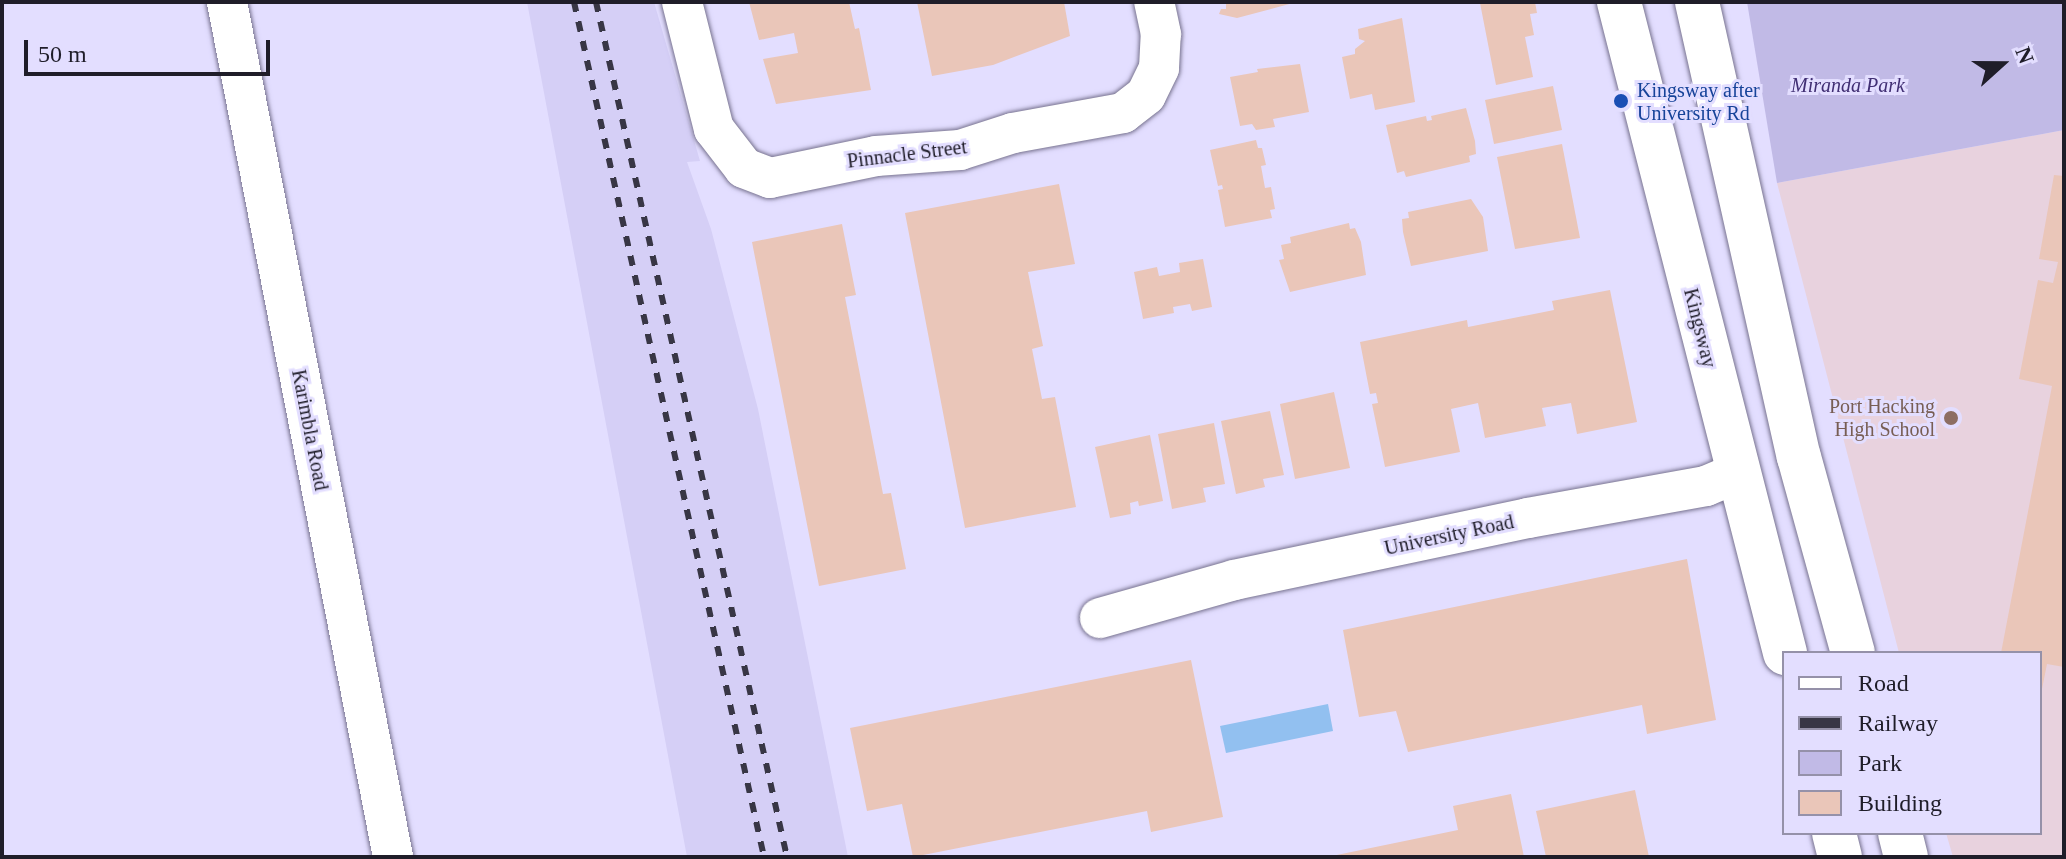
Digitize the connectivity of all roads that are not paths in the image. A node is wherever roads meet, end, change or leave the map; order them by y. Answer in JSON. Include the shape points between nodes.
{"nodes":[{"id":1,"x":227,"y":2,"type":"edge"},
{"id":2,"x":682,"y":2,"type":"edge"},
{"id":3,"x":1154,"y":2,"type":"edge"},
{"id":4,"x":1619,"y":2,"type":"edge"},
{"id":5,"x":1697,"y":2,"type":"edge"},
{"id":6,"x":1799,"y":457,"type":"junction"},
{"id":7,"x":1737,"y":473,"type":"junction"},
{"id":8,"x":1100,"y":618,"type":"dead end"},
{"id":9,"x":1784,"y":651,"type":"edge"},
{"id":10,"x":1852,"y":651,"type":"edge"},
{"id":11,"x":1834,"y":835,"type":"edge"},
{"id":12,"x":1900,"y":835,"type":"edge"},
{"id":13,"x":393,"y":857,"type":"edge"},
{"id":14,"x":1840,"y":857,"type":"edge"},
{"id":15,"x":1906,"y":857,"type":"edge"}],
"edges":[{"from":1,"to":13,"type":"street","name":"Karimbla Road"},
{"from":2,"to":3,"type":"street","name":"Pinnacle Street","via":[[714,129],[744,168],[770,178],[876,156],[960,150],[1013,133],[1123,113],[1146,95],[1159,68],[1161,34]]},
{"from":4,"to":7,"type":"main road","name":"Kingsway"},
{"from":5,"to":6,"type":"main road"},
{"from":6,"to":7,"type":"main road","name":"University Road"},
{"from":6,"to":10,"type":"main road"},
{"from":7,"to":8,"type":"street","name":"University Road","via":[[1706,486],[1234,580]]},
{"from":7,"to":9,"type":"main road","name":"Kingsway"},
{"from":11,"to":14,"type":"main road"},
{"from":12,"to":15,"type":"main road"}]}
